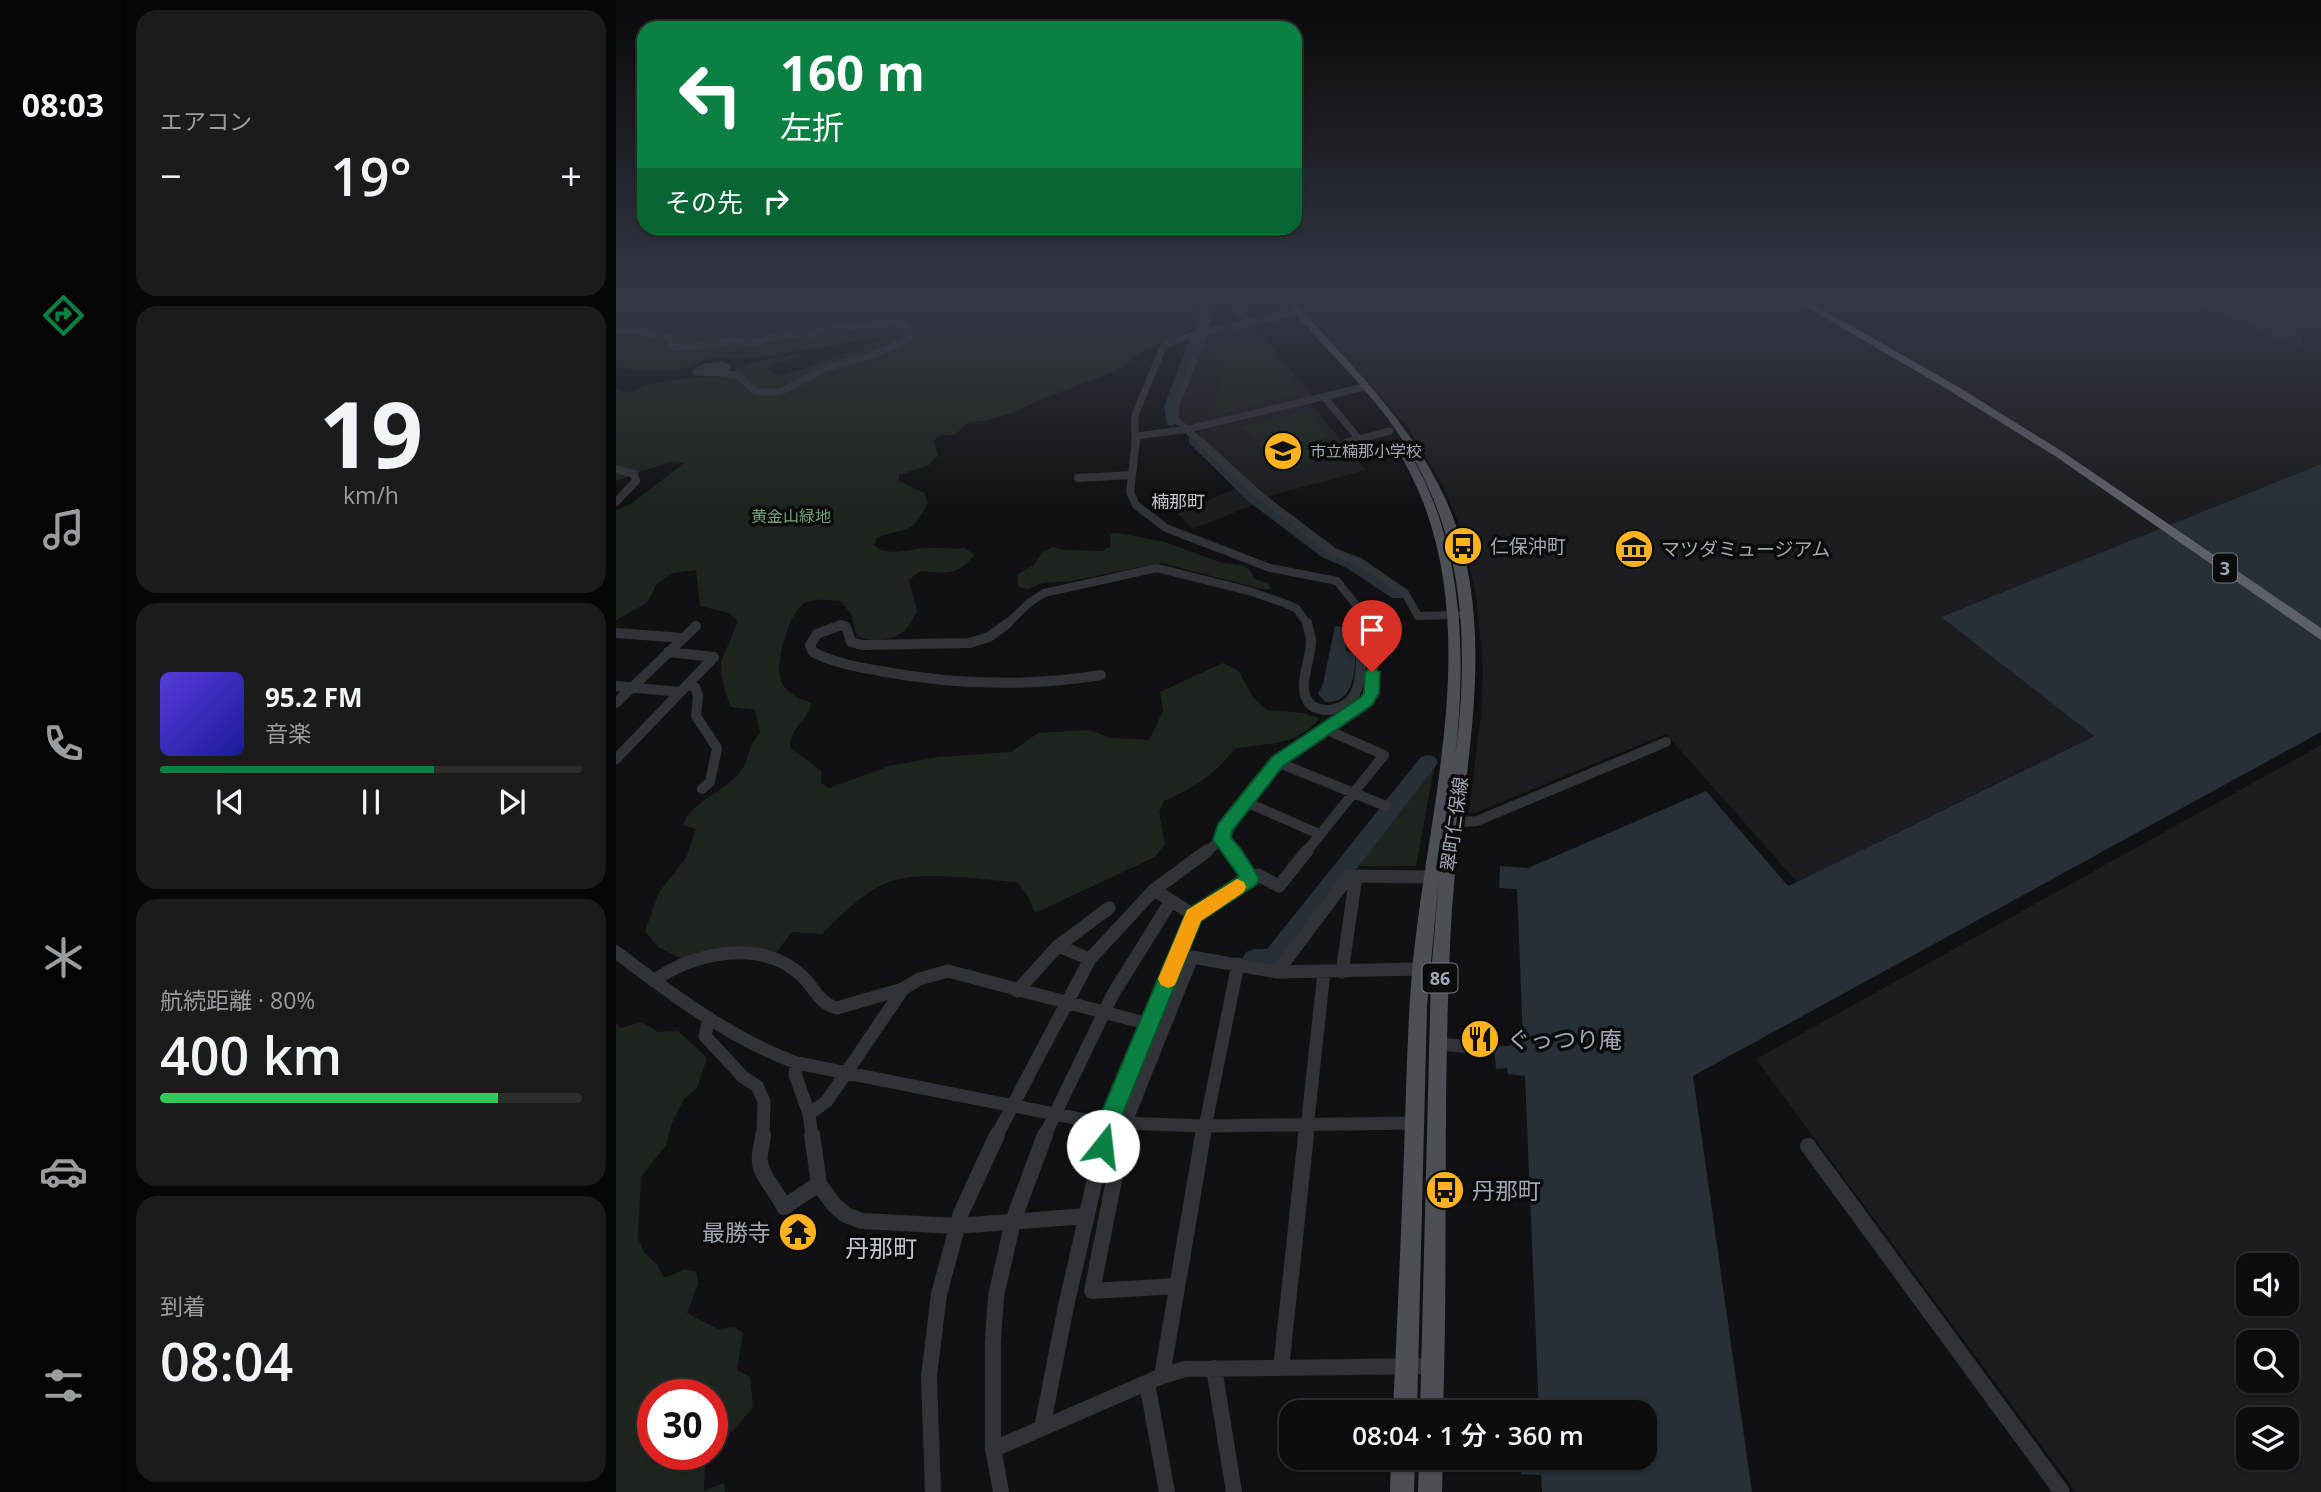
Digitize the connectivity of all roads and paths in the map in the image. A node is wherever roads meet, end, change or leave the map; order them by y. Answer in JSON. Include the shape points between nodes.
{"nodes":[{"id":1,"x":840,"y":365,"type":"edge"},
{"id":2,"x":1156,"y":365,"type":"edge"},
{"id":3,"x":1190,"y":365,"type":"edge"},
{"id":4,"x":1339,"y":365,"type":"edge"},
{"id":5,"x":1911,"y":365,"type":"edge"},
{"id":6,"x":1923,"y":365,"type":"edge"},
{"id":7,"x":720,"y":373,"type":"dead end"},
{"id":8,"x":1360,"y":388,"type":"junction"},
{"id":9,"x":1324,"y":397,"type":"junction"},
{"id":10,"x":1189,"y":429,"type":"junction"},
{"id":11,"x":1390,"y":431,"type":"junction"},
{"id":12,"x":1136,"y":436,"type":"junction"},
{"id":13,"x":1359,"y":439,"type":"junction"},
{"id":14,"x":1346,"y":443,"type":"dead end"},
{"id":15,"x":616,"y":469,"type":"edge"},
{"id":16,"x":1131,"y":475,"type":"junction"},
{"id":17,"x":1078,"y":478,"type":"dead end"},
{"id":18,"x":2134,"y":499,"type":"junction"},
{"id":19,"x":616,"y":502,"type":"edge"},
{"id":20,"x":1440,"y":519,"type":"junction"},
{"id":21,"x":1461,"y":615,"type":"junction"},
{"id":22,"x":2321,"y":623,"type":"edge"},
{"id":23,"x":627,"y":624,"type":"dead end"},
{"id":24,"x":696,"y":626,"type":"dead end"},
{"id":25,"x":1374,"y":629,"type":"junction"},
{"id":26,"x":616,"y":634,"type":"edge"},
{"id":27,"x":2321,"y":635,"type":"edge"},
{"id":28,"x":683,"y":638,"type":"junction"},
{"id":29,"x":668,"y":652,"type":"junction"},
{"id":30,"x":1101,"y":675,"type":"dead end"},
{"id":31,"x":616,"y":686,"type":"edge"},
{"id":32,"x":632,"y":687,"type":"junction"},
{"id":33,"x":684,"y":688,"type":"junction"},
{"id":34,"x":616,"y":703,"type":"edge"},
{"id":35,"x":1327,"y":730,"type":"junction"},
{"id":36,"x":1666,"y":742,"type":"dead end"},
{"id":37,"x":618,"y":753,"type":"edge"},
{"id":38,"x":1277,"y":762,"type":"junction"},
{"id":39,"x":702,"y":789,"type":"dead end"},
{"id":40,"x":1355,"y":793,"type":"junction"},
{"id":41,"x":1246,"y":802,"type":"junction"},
{"id":42,"x":1386,"y":806,"type":"dead end"},
{"id":43,"x":1446,"y":823,"type":"junction"},
{"id":44,"x":1319,"y":834,"type":"junction"},
{"id":45,"x":1222,"y":840,"type":"junction"},
{"id":46,"x":1356,"y":876,"type":"junction"},
{"id":47,"x":1429,"y":877,"type":"junction"},
{"id":48,"x":1250,"y":878,"type":"junction"},
{"id":49,"x":1154,"y":890,"type":"junction"},
{"id":50,"x":1171,"y":901,"type":"junction"},
{"id":51,"x":1109,"y":908,"type":"dead end"},
{"id":52,"x":1194,"y":915,"type":"junction"},
{"id":53,"x":1058,"y":946,"type":"junction"},
{"id":54,"x":616,"y":952,"type":"edge"},
{"id":55,"x":1090,"y":959,"type":"junction"},
{"id":56,"x":1238,"y":964,"type":"junction"},
{"id":57,"x":1421,"y":969,"type":"junction"},
{"id":58,"x":1277,"y":972,"type":"junction"},
{"id":59,"x":1324,"y":972,"type":"junction"},
{"id":60,"x":1342,"y":972,"type":"junction"},
{"id":61,"x":654,"y":981,"type":"junction"},
{"id":62,"x":903,"y":989,"type":"junction"},
{"id":63,"x":1017,"y":991,"type":"junction"},
{"id":64,"x":1065,"y":1003,"type":"junction"},
{"id":65,"x":1103,"y":1013,"type":"junction"},
{"id":66,"x":709,"y":1018,"type":"junction"},
{"id":67,"x":1150,"y":1024,"type":"junction"},
{"id":68,"x":1439,"y":1044,"type":"junction"},
{"id":69,"x":1472,"y":1047,"type":"dead end"},
{"id":70,"x":797,"y":1063,"type":"junction"},
{"id":71,"x":845,"y":1073,"type":"junction"},
{"id":72,"x":1010,"y":1106,"type":"junction"},
{"id":73,"x":809,"y":1114,"type":"junction"},
{"id":74,"x":1053,"y":1115,"type":"junction"},
{"id":75,"x":1108,"y":1123,"type":"junction"},
{"id":76,"x":1415,"y":1123,"type":"junction"},
{"id":77,"x":1306,"y":1124,"type":"junction"},
{"id":78,"x":1438,"y":1124,"type":"junction"},
{"id":79,"x":1125,"y":1125,"type":"junction"},
{"id":80,"x":1205,"y":1126,"type":"junction"},
{"id":81,"x":1808,"y":1146,"type":"dead end"},
{"id":82,"x":820,"y":1184,"type":"junction"},
{"id":83,"x":1086,"y":1216,"type":"junction"},
{"id":84,"x":1012,"y":1223,"type":"junction"},
{"id":85,"x":957,"y":1226,"type":"junction"},
{"id":86,"x":1177,"y":1286,"type":"junction"},
{"id":87,"x":1433,"y":1366,"type":"junction"},
{"id":88,"x":1282,"y":1367,"type":"junction"},
{"id":89,"x":1406,"y":1367,"type":"junction"},
{"id":90,"x":1214,"y":1368,"type":"junction"},
{"id":91,"x":1154,"y":1379,"type":"junction"},
{"id":92,"x":1405,"y":1400,"type":"edge"},
{"id":93,"x":1432,"y":1400,"type":"edge"},
{"id":94,"x":1042,"y":1428,"type":"junction"},
{"id":95,"x":994,"y":1449,"type":"junction"},
{"id":96,"x":1403,"y":1470,"type":"edge"},
{"id":97,"x":1431,"y":1470,"type":"edge"},
{"id":98,"x":1162,"y":1491,"type":"edge"},
{"id":99,"x":933,"y":1492,"type":"edge"},
{"id":100,"x":1001,"y":1492,"type":"edge"},
{"id":101,"x":1234,"y":1492,"type":"edge"},
{"id":102,"x":1402,"y":1492,"type":"edge"},
{"id":103,"x":1430,"y":1492,"type":"edge"},
{"id":104,"x":2062,"y":1492,"type":"edge"}],
"edges":[{"from":1,"to":7,"type":"street","via":[[787,390],[761,394],[749,389],[739,376]]},
{"from":2,"to":12,"type":"street","via":[[1135,415]]},
{"from":3,"to":10,"type":"street","via":[[1176,406],[1177,419]]},
{"from":4,"to":8,"type":"main road","name":"翠町仁保線","number":"86"},
{"from":5,"to":18,"type":"highway","number":"3"},
{"from":6,"to":18,"type":"highway","number":"3"},
{"from":8,"to":9,"type":"street"},
{"from":8,"to":11,"type":"main road","name":"翠町仁保線","number":"86"},
{"from":8,"to":20,"type":"main road","name":"翠町仁保線","number":"86","via":[[1391,416],[1416,452],[1433,484]]},
{"from":9,"to":10,"type":"street"},
{"from":9,"to":13,"type":"street"},
{"from":10,"to":12,"type":"street"},
{"from":10,"to":21,"type":"street","via":[[1259,496],[1334,552],[1360,562],[1405,593],[1418,616]]},
{"from":11,"to":13,"type":"street"},
{"from":11,"to":20,"type":"main road","name":"翠町仁保線","number":"86"},
{"from":12,"to":16,"type":"street"},
{"from":13,"to":14,"type":"street"},
{"from":15,"to":19,"type":"street","via":[[634,474],[636,481]]},
{"from":16,"to":17,"type":"street"},
{"from":16,"to":25,"type":"street","via":[[1130,492],[1136,505],[1166,528],[1270,568],[1337,581]]},
{"from":18,"to":22,"type":"highway","number":"3"},
{"from":18,"to":27,"type":"highway","number":"3"},
{"from":20,"to":21,"type":"main road","name":"翠町仁保線","number":"86","via":[[1443,550]]},
{"from":21,"to":43,"type":"main road","name":"翠町仁保線","number":"86","via":[[1454,766]]},
{"from":23,"to":26,"type":"street"},
{"from":24,"to":28,"type":"street"},
{"from":25,"to":30,"type":"street","via":[[1361,634],[1359,688],[1337,708],[1323,711],[1313,708],[1304,695],[1311,640],[1307,621],[1297,609],[1167,569],[1044,593],[991,636],[972,643],[855,645],[841,625],[817,634],[810,645],[813,652],[834,662],[921,679],[1006,686]]},
{"from":25,"to":35,"type":"street","via":[[1371,693]]},
{"from":26,"to":28,"type":"street"},
{"from":28,"to":29,"type":"street"},
{"from":29,"to":32,"type":"street"},
{"from":29,"to":33,"type":"street","via":[[714,657]]},
{"from":31,"to":32,"type":"street"},
{"from":32,"to":33,"type":"street"},
{"from":32,"to":34,"type":"street"},
{"from":33,"to":37,"type":"street"},
{"from":33,"to":39,"type":"street","via":[[695,687],[696,716],[717,748],[710,782]]},
{"from":35,"to":38,"type":"street"},
{"from":35,"to":40,"type":"street","via":[[1384,755]]},
{"from":36,"to":43,"type":"street","via":[[1477,821]]},
{"from":38,"to":40,"type":"street"},
{"from":38,"to":41,"type":"street"},
{"from":40,"to":42,"type":"street"},
{"from":40,"to":44,"type":"street"},
{"from":41,"to":44,"type":"street"},
{"from":41,"to":45,"type":"street","via":[[1224,828]]},
{"from":43,"to":47,"type":"main road","name":"翠町仁保線","number":"86"},
{"from":43,"to":68,"type":"main road","name":"翠町仁保線","number":"86"},
{"from":44,"to":48,"type":"street","via":[[1279,886],[1258,875]]},
{"from":45,"to":48,"type":"street"},
{"from":45,"to":49,"type":"street"},
{"from":46,"to":47,"type":"street"},
{"from":46,"to":58,"type":"street","via":[[1349,876]]},
{"from":46,"to":60,"type":"street"},
{"from":47,"to":57,"type":"main road","name":"翠町仁保線","number":"86"},
{"from":48,"to":52,"type":"street"},
{"from":49,"to":50,"type":"street"},
{"from":49,"to":55,"type":"street"},
{"from":50,"to":52,"type":"street"},
{"from":50,"to":65,"type":"street","via":[[1148,931]]},
{"from":51,"to":53,"type":"street"},
{"from":52,"to":67,"type":"street"},
{"from":53,"to":55,"type":"street"},
{"from":53,"to":63,"type":"street"},
{"from":54,"to":61,"type":"street"},
{"from":55,"to":64,"type":"street"},
{"from":56,"to":58,"type":"street"},
{"from":56,"to":79,"type":"street","via":[[1192,957]]},
{"from":56,"to":80,"type":"street"},
{"from":57,"to":60,"type":"street"},
{"from":57,"to":76,"type":"main road","name":"翠町仁保線","number":"86"},
{"from":58,"to":59,"type":"street"},
{"from":59,"to":60,"type":"street"},
{"from":59,"to":77,"type":"street"},
{"from":61,"to":62,"type":"street","via":[[673,967],[728,955],[758,956],[793,968],[831,1008]]},
{"from":61,"to":66,"type":"street"},
{"from":62,"to":63,"type":"street","via":[[947,971]]},
{"from":62,"to":71,"type":"street"},
{"from":63,"to":64,"type":"street"},
{"from":64,"to":65,"type":"street"},
{"from":64,"to":72,"type":"street"},
{"from":65,"to":67,"type":"street"},
{"from":65,"to":74,"type":"street"},
{"from":66,"to":70,"type":"street","via":[[761,1051]]},
{"from":66,"to":82,"type":"street","via":[[705,1036],[757,1086],[764,1101],[759,1161],[762,1174],[784,1207]]},
{"from":67,"to":75,"type":"street"},
{"from":68,"to":69,"type":"street"},
{"from":68,"to":78,"type":"main road","name":"翠町仁保線","number":"86"},
{"from":70,"to":71,"type":"street"},
{"from":70,"to":73,"type":"street","via":[[797,1085]]},
{"from":71,"to":72,"type":"street"},
{"from":71,"to":73,"type":"street","via":[[827,1101]]},
{"from":72,"to":74,"type":"street"},
{"from":72,"to":85,"type":"street"},
{"from":73,"to":82,"type":"street"},
{"from":74,"to":75,"type":"street"},
{"from":74,"to":84,"type":"street"},
{"from":75,"to":79,"type":"street"},
{"from":75,"to":83,"type":"street"},
{"from":76,"to":77,"type":"street"},
{"from":76,"to":78,"type":"street"},
{"from":76,"to":89,"type":"main road","name":"翠町仁保線","number":"86"},
{"from":77,"to":80,"type":"street"},
{"from":77,"to":88,"type":"street"},
{"from":78,"to":87,"type":"main road","name":"翠町仁保線","number":"86"},
{"from":79,"to":80,"type":"street"},
{"from":79,"to":86,"type":"street","via":[[1092,1291]]},
{"from":80,"to":86,"type":"street"},
{"from":81,"to":104,"type":"street"},
{"from":82,"to":85,"type":"street","via":[[834,1205],[862,1221]]},
{"from":83,"to":84,"type":"street"},
{"from":83,"to":94,"type":"street"},
{"from":84,"to":85,"type":"street"},
{"from":84,"to":95,"type":"street","via":[[998,1283]]},
{"from":85,"to":99,"type":"street","via":[[939,1294],[929,1376]]},
{"from":86,"to":91,"type":"street"},
{"from":87,"to":89,"type":"street"},
{"from":87,"to":93,"type":"main road","name":"翠町仁保線","number":"86"},
{"from":88,"to":89,"type":"street"},
{"from":88,"to":90,"type":"street"},
{"from":89,"to":92,"type":"main road","name":"翠町仁保線","number":"86"},
{"from":90,"to":91,"type":"street","via":[[1185,1369]]},
{"from":90,"to":101,"type":"street"},
{"from":91,"to":94,"type":"street"},
{"from":91,"to":98,"type":"street"},
{"from":94,"to":95,"type":"street"},
{"from":95,"to":100,"type":"street"},
{"from":96,"to":102,"type":"main road"},
{"from":97,"to":103,"type":"main road"}]}
